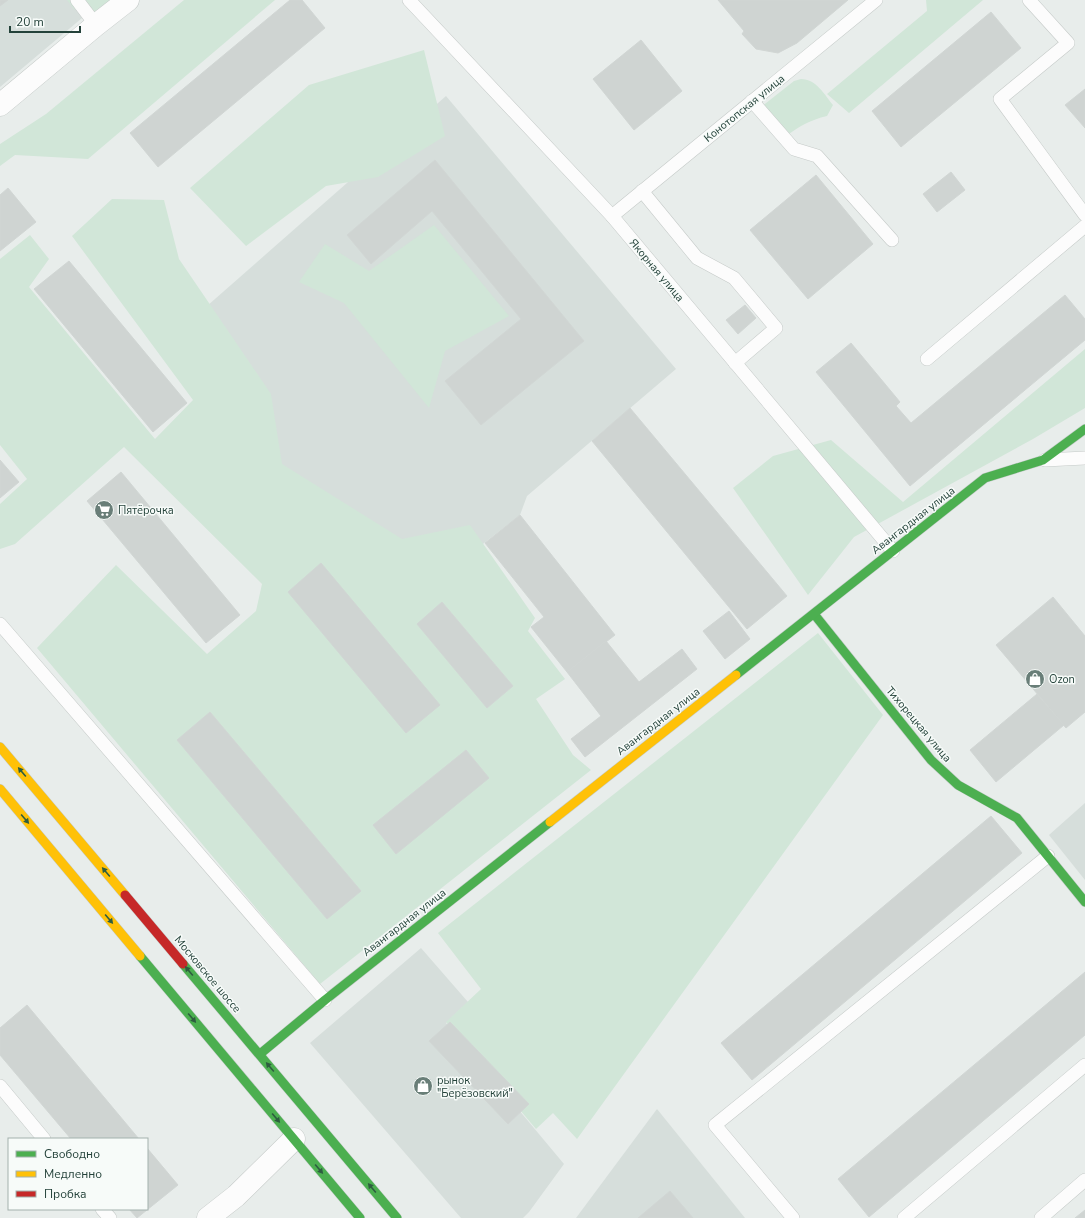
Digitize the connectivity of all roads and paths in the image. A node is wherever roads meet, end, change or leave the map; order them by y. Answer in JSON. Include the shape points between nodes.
{"nodes":[{"id":1,"x":77,"y":0,"type":"edge"},
{"id":2,"x":128,"y":0,"type":"edge"},
{"id":3,"x":408,"y":0,"type":"edge"},
{"id":4,"x":876,"y":0,"type":"edge"},
{"id":5,"x":1028,"y":0,"type":"edge"},
{"id":6,"x":96,"y":25,"type":"junction"},
{"id":7,"x":752,"y":101,"type":"junction"},
{"id":8,"x":0,"y":105,"type":"edge"},
{"id":9,"x":642,"y":191,"type":"junction"},
{"id":10,"x":1085,"y":215,"type":"edge"},
{"id":11,"x":612,"y":216,"type":"junction"},
{"id":12,"x":1085,"y":226,"type":"edge"},
{"id":13,"x":892,"y":240,"type":"dead end"},
{"id":14,"x":927,"y":359,"type":"dead end"},
{"id":15,"x":735,"y":363,"type":"junction"},
{"id":16,"x":1085,"y":429,"type":"edge"},
{"id":17,"x":1085,"y":458,"type":"edge"},
{"id":18,"x":1043,"y":460,"type":"junction"},
{"id":19,"x":893,"y":551,"type":"junction"},
{"id":20,"x":814,"y":614,"type":"junction"},
{"id":21,"x":0,"y":624,"type":"edge"},
{"id":22,"x":0,"y":746,"type":"edge"},
{"id":23,"x":0,"y":789,"type":"edge"},
{"id":24,"x":1048,"y":856,"type":"junction"},
{"id":25,"x":1085,"y":902,"type":"edge"},
{"id":26,"x":325,"y":1000,"type":"junction"},
{"id":27,"x":260,"y":1054,"type":"junction"},
{"id":28,"x":1085,"y":1065,"type":"edge"},
{"id":29,"x":0,"y":1086,"type":"edge"},
{"id":30,"x":43,"y":1138,"type":"edge"},
{"id":31,"x":294,"y":1139,"type":"junction"},
{"id":32,"x":1085,"y":1180,"type":"edge"},
{"id":33,"x":103,"y":1210,"type":"edge"},
{"id":34,"x":110,"y":1218,"type":"edge"},
{"id":35,"x":208,"y":1218,"type":"edge"},
{"id":36,"x":360,"y":1218,"type":"edge"},
{"id":37,"x":397,"y":1218,"type":"edge"},
{"id":38,"x":793,"y":1218,"type":"edge"},
{"id":39,"x":904,"y":1218,"type":"edge"},
{"id":40,"x":1041,"y":1218,"type":"edge"}],
"edges":[{"from":1,"to":6,"type":"lane"},
{"from":2,"to":6,"type":"street"},
{"from":3,"to":11,"type":"lane","name":"Якорная улица"},
{"from":4,"to":7,"type":"lane","name":"Конотопская улица"},
{"from":5,"to":10,"type":"lane","via":[[1068,44],[1000,99]]},
{"from":6,"to":8,"type":"street"},
{"from":7,"to":9,"type":"lane","name":"Конотопская улица"},
{"from":7,"to":13,"type":"lane","via":[[794,149],[817,156]]},
{"from":9,"to":11,"type":"lane","name":"Конотопская улица"},
{"from":9,"to":15,"type":"lane","via":[[697,258],[734,278],[776,328]]},
{"from":11,"to":15,"type":"lane","name":"Якорная улица"},
{"from":12,"to":14,"type":"lane"},
{"from":15,"to":19,"type":"lane","name":"Якорная улица"},
{"from":16,"to":18,"type":"street","name":"Авангардная улица"},
{"from":17,"to":18,"type":"lane"},
{"from":18,"to":19,"type":"street","name":"Авангардная улица","via":[[985,478]]},
{"from":19,"to":20,"type":"street","name":"Авангардная улица"},
{"from":20,"to":24,"type":"street","name":"Тихорецкая улица","via":[[931,760],[958,785],[1017,818]]},
{"from":20,"to":26,"type":"street","name":"Авангардная улица"},
{"from":21,"to":26,"type":"lane"},
{"from":27,"to":22,"type":"street","name":"Московское шоссе","one_way":true},
{"from":23,"to":31,"type":"street","one_way":true},
{"from":24,"to":25,"type":"street","name":"Тихорецкая улица"},
{"from":24,"to":38,"type":"lane","via":[[715,1125]]},
{"from":26,"to":27,"type":"street","name":"Авангардная улица"},
{"from":37,"to":27,"type":"street","name":"Московское шоссе","one_way":true},
{"from":28,"to":39,"type":"lane"},
{"from":29,"to":30,"type":"lane"},
{"from":31,"to":35,"type":"street","via":[[236,1196]]},
{"from":31,"to":36,"type":"street","one_way":true},
{"from":32,"to":40,"type":"lane"},
{"from":33,"to":34,"type":"lane"}]}
